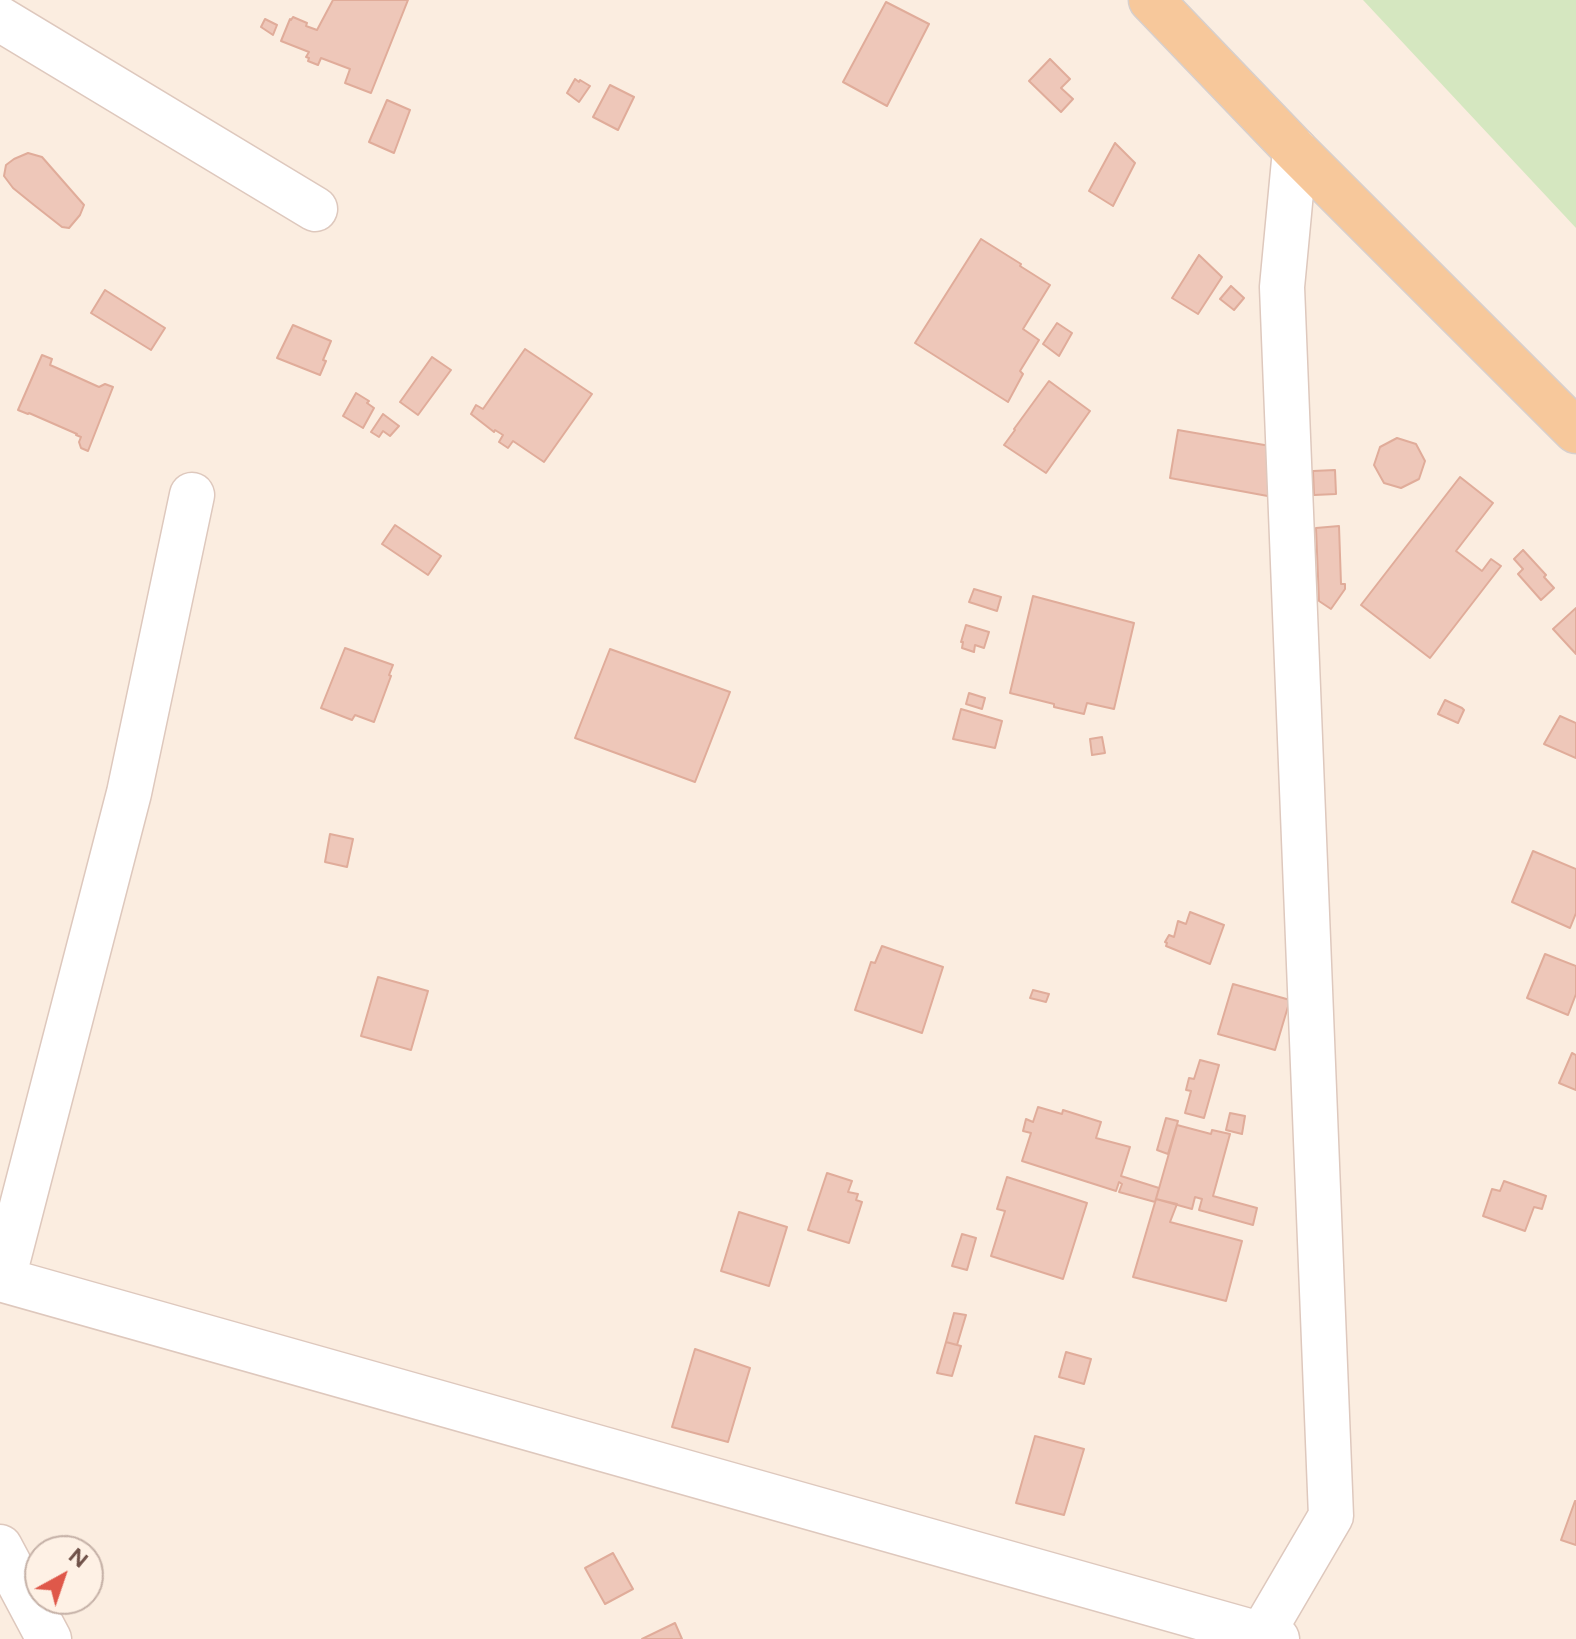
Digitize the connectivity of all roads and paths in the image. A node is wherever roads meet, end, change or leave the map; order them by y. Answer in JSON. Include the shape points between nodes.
{"nodes":[{"id":1,"x":1151,"y":0,"type":"edge"},
{"id":2,"x":0,"y":19,"type":"edge"},
{"id":3,"x":1295,"y":150,"type":"junction"},
{"id":4,"x":315,"y":209,"type":"dead end"},
{"id":5,"x":1576,"y":431,"type":"edge"},
{"id":6,"x":192,"y":495,"type":"dead end"},
{"id":7,"x":2,"y":1279,"type":"edge"},
{"id":8,"x":0,"y":1547,"type":"edge"},
{"id":9,"x":1265,"y":1637,"type":"edge"},
{"id":10,"x":49,"y":1639,"type":"edge"}],
"edges":[{"from":1,"to":3,"type":"main road"},
{"from":2,"to":4,"type":"street"},
{"from":3,"to":5,"type":"main road"},
{"from":3,"to":9,"type":"street","via":[[1282,287],[1331,1516]]},
{"from":6,"to":7,"type":"street","via":[[129,793]]},
{"from":7,"to":9,"type":"street"},
{"from":8,"to":10,"type":"street"}]}
